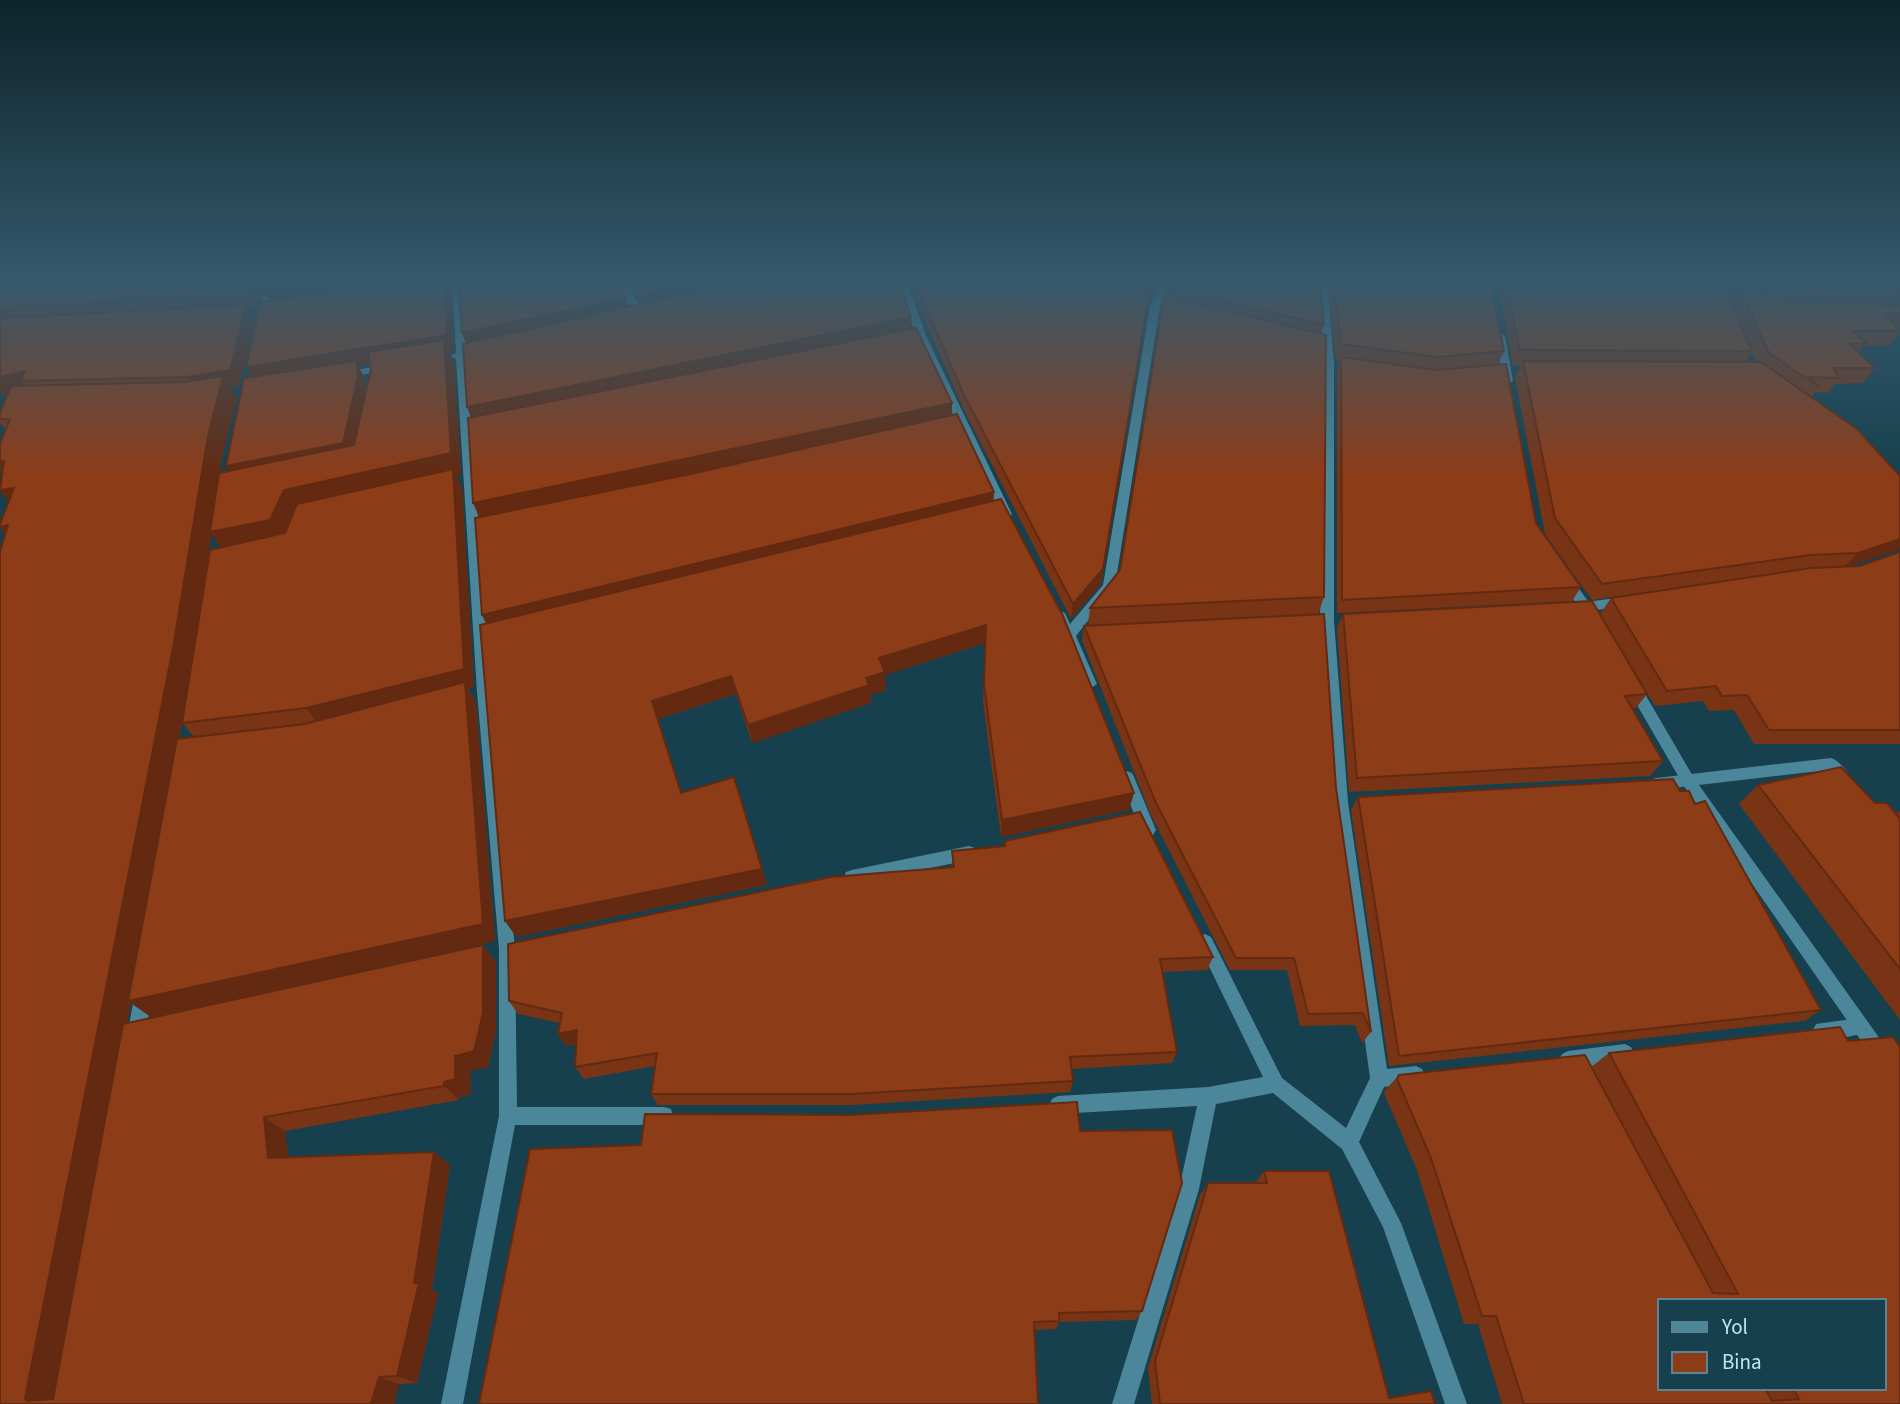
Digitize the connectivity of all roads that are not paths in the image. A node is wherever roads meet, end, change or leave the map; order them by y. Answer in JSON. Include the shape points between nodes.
{"nodes":[{"id":1,"x":460,"y":345,"type":"edge"},
{"id":2,"x":919,"y":345,"type":"edge"},
{"id":3,"x":1143,"y":345,"type":"edge"},
{"id":4,"x":1328,"y":345,"type":"edge"},
{"id":5,"x":1502,"y":345,"type":"edge"},
{"id":6,"x":486,"y":350,"type":"edge"},
{"id":7,"x":461,"y":355,"type":"junction"},
{"id":8,"x":448,"y":358,"type":"edge"},
{"id":9,"x":397,"y":366,"type":"edge"},
{"id":10,"x":334,"y":376,"type":"edge"},
{"id":11,"x":1512,"y":398,"type":"edge"},
{"id":12,"x":481,"y":427,"type":"edge"},
{"id":13,"x":467,"y":430,"type":"junction"},
{"id":14,"x":469,"y":480,"type":"junction"},
{"id":15,"x":456,"y":483,"type":"edge"},
{"id":16,"x":1016,"y":533,"type":"edge"},
{"id":17,"x":1558,"y":567,"type":"edge"},
{"id":18,"x":1052,"y":600,"type":"edge"},
{"id":19,"x":1639,"y":600,"type":"edge"},
{"id":20,"x":1587,"y":608,"type":"junction"},
{"id":21,"x":1559,"y":609,"type":"edge"},
{"id":22,"x":1600,"y":631,"type":"edge"},
{"id":23,"x":1077,"y":634,"type":"junction"},
{"id":24,"x":1628,"y":678,"type":"edge"},
{"id":25,"x":1094,"y":695,"type":"edge"},
{"id":26,"x":1118,"y":756,"type":"edge"},
{"id":27,"x":1689,"y":782,"type":"junction"},
{"id":28,"x":1634,"y":785,"type":"edge"},
{"id":29,"x":1857,"y":796,"type":"edge"},
{"id":30,"x":1154,"y":841,"type":"edge"},
{"id":31,"x":980,"y":851,"type":"edge"},
{"id":32,"x":832,"y":882,"type":"edge"},
{"id":33,"x":1197,"y":926,"type":"edge"},
{"id":34,"x":146,"y":977,"type":"edge"},
{"id":35,"x":1859,"y":1026,"type":"junction"},
{"id":36,"x":1804,"y":1032,"type":"edge"},
{"id":37,"x":1641,"y":1051,"type":"edge"},
{"id":38,"x":134,"y":1052,"type":"edge"},
{"id":39,"x":1573,"y":1059,"type":"junction"},
{"id":40,"x":1545,"y":1062,"type":"edge"},
{"id":41,"x":1434,"y":1073,"type":"edge"},
{"id":42,"x":1379,"y":1079,"type":"junction"},
{"id":43,"x":1900,"y":1082,"type":"edge"},
{"id":44,"x":1586,"y":1083,"type":"edge"},
{"id":45,"x":1276,"y":1084,"type":"junction"},
{"id":46,"x":1208,"y":1096,"type":"junction"},
{"id":47,"x":1044,"y":1106,"type":"edge"},
{"id":48,"x":508,"y":1116,"type":"junction"},
{"id":49,"x":687,"y":1116,"type":"edge"},
{"id":50,"x":1349,"y":1142,"type":"junction"},
{"id":51,"x":452,"y":1404,"type":"edge"},
{"id":52,"x":1123,"y":1404,"type":"edge"},
{"id":53,"x":1456,"y":1404,"type":"edge"}],
"edges":[{"from":1,"to":7,"type":"street"},
{"from":2,"to":16,"type":"street","via":[[997,512]]},
{"from":3,"to":23,"type":"street","via":[[1109,586]]},
{"from":4,"to":42,"type":"street","via":[[1327,621]]},
{"from":5,"to":11,"type":"street"},
{"from":6,"to":7,"type":"street"},
{"from":7,"to":8,"type":"street"},
{"from":7,"to":13,"type":"street"},
{"from":9,"to":10,"type":"street","via":[[372,376]]},
{"from":12,"to":13,"type":"street"},
{"from":13,"to":14,"type":"street"},
{"from":14,"to":15,"type":"street"},
{"from":14,"to":48,"type":"street","via":[[480,525],[488,637],[477,694],[508,949]]},
{"from":17,"to":20,"type":"street"},
{"from":18,"to":23,"type":"street"},
{"from":19,"to":20,"type":"street"},
{"from":20,"to":21,"type":"street"},
{"from":20,"to":22,"type":"street"},
{"from":23,"to":25,"type":"street"},
{"from":24,"to":27,"type":"street"},
{"from":26,"to":30,"type":"street","via":[[1135,819]]},
{"from":27,"to":28,"type":"street"},
{"from":27,"to":29,"type":"street","via":[[1831,764]]},
{"from":27,"to":35,"type":"street"},
{"from":31,"to":32,"type":"street"},
{"from":33,"to":45,"type":"street"},
{"from":34,"to":38,"type":"street","via":[[144,1029]]},
{"from":35,"to":36,"type":"street"},
{"from":35,"to":43,"type":"street"},
{"from":37,"to":39,"type":"street"},
{"from":39,"to":40,"type":"street"},
{"from":39,"to":44,"type":"street"},
{"from":41,"to":42,"type":"street"},
{"from":42,"to":50,"type":"street"},
{"from":45,"to":46,"type":"street"},
{"from":45,"to":50,"type":"street"},
{"from":46,"to":47,"type":"street"},
{"from":46,"to":52,"type":"street","via":[[1189,1189]]},
{"from":48,"to":49,"type":"street"},
{"from":48,"to":51,"type":"street"},
{"from":50,"to":53,"type":"street","via":[[1391,1223]]}]}
